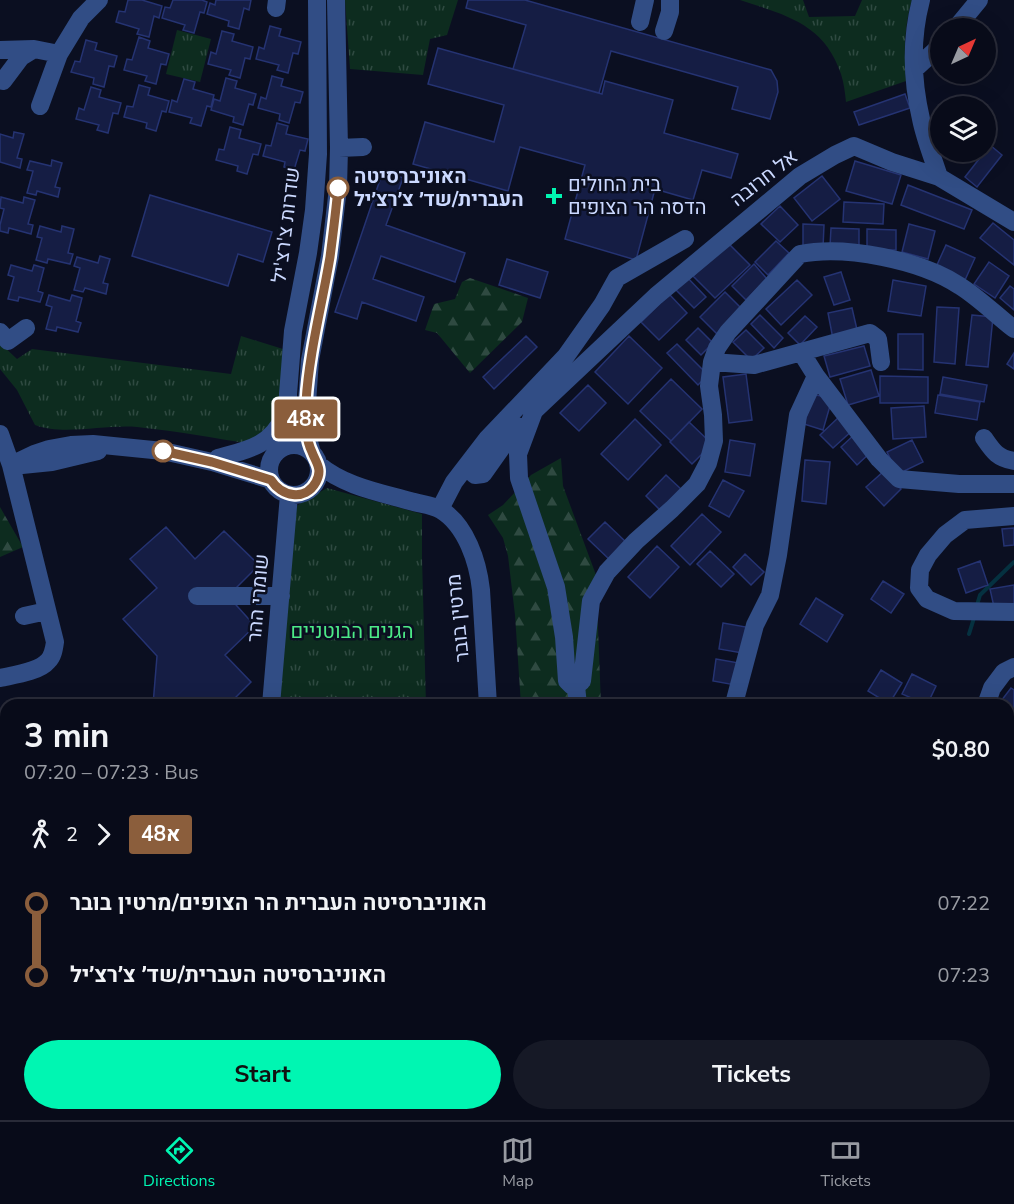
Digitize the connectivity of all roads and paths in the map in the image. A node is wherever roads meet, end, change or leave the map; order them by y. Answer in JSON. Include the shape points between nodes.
{"nodes":[{"id":1,"x":99,"y":0,"type":"edge"},
{"id":2,"x":317,"y":0,"type":"edge"},
{"id":3,"x":336,"y":0,"type":"edge"},
{"id":4,"x":645,"y":0,"type":"edge"},
{"id":5,"x":670,"y":0,"type":"edge"},
{"id":6,"x":921,"y":0,"type":"edge"},
{"id":7,"x":979,"y":0,"type":"edge"},
{"id":8,"x":964,"y":18,"type":"edge"},
{"id":9,"x":640,"y":21,"type":"dead end"},
{"id":10,"x":664,"y":32,"type":"dead end"},
{"id":11,"x":34,"y":49,"type":"junction"},
{"id":12,"x":0,"y":50,"type":"edge"},
{"id":13,"x":59,"y":54,"type":"junction"},
{"id":14,"x":930,"y":55,"type":"edge"},
{"id":15,"x":915,"y":69,"type":"junction"},
{"id":16,"x":1,"y":77,"type":"edge"},
{"id":17,"x":40,"y":106,"type":"dead end"},
{"id":18,"x":363,"y":147,"type":"dead end"},
{"id":19,"x":339,"y":148,"type":"junction"},
{"id":20,"x":939,"y":177,"type":"junction"},
{"id":21,"x":1014,"y":222,"type":"edge"},
{"id":22,"x":685,"y":239,"type":"dead end"},
{"id":23,"x":26,"y":328,"type":"dead end"},
{"id":24,"x":1014,"y":329,"type":"edge"},
{"id":25,"x":0,"y":332,"type":"edge"},
{"id":26,"x":801,"y":352,"type":"junction"},
{"id":27,"x":712,"y":362,"type":"junction"},
{"id":28,"x":881,"y":362,"type":"dead end"},
{"id":29,"x":816,"y":376,"type":"junction"},
{"id":30,"x":288,"y":394,"type":"junction"},
{"id":31,"x":527,"y":429,"type":"junction"},
{"id":32,"x":0,"y":434,"type":"edge"},
{"id":33,"x":984,"y":438,"type":"dead end"},
{"id":34,"x":184,"y":455,"type":"junction"},
{"id":35,"x":275,"y":455,"type":"junction"},
{"id":36,"x":218,"y":458,"type":"junction"},
{"id":37,"x":315,"y":458,"type":"junction"},
{"id":38,"x":1014,"y":461,"type":"edge"},
{"id":39,"x":11,"y":465,"type":"junction"},
{"id":40,"x":466,"y":467,"type":"junction"},
{"id":41,"x":271,"y":480,"type":"junction"},
{"id":42,"x":315,"y":483,"type":"junction"},
{"id":43,"x":1014,"y":484,"type":"edge"},
{"id":44,"x":363,"y":489,"type":"junction"},
{"id":45,"x":289,"y":495,"type":"junction"},
{"id":46,"x":440,"y":509,"type":"junction"},
{"id":47,"x":1014,"y":516,"type":"edge"},
{"id":48,"x":197,"y":596,"type":"dead end"},
{"id":49,"x":281,"y":596,"type":"junction"},
{"id":50,"x":47,"y":610,"type":"junction"},
{"id":51,"x":1014,"y":612,"type":"edge"},
{"id":52,"x":24,"y":616,"type":"dead end"},
{"id":53,"x":1014,"y":667,"type":"edge"},
{"id":54,"x":0,"y":678,"type":"edge"},
{"id":55,"x":576,"y":686,"type":"junction"},
{"id":56,"x":272,"y":699,"type":"edge"},
{"id":57,"x":488,"y":699,"type":"edge"},
{"id":58,"x":577,"y":699,"type":"edge"},
{"id":59,"x":735,"y":699,"type":"edge"},
{"id":60,"x":988,"y":699,"type":"edge"}],
"edges":[{"from":1,"to":13,"type":"street","via":[[81,18]]},
{"from":2,"to":30,"type":"street","name":"שדרות צ'רצ'יל","via":[[316,187],[293,331]]},
{"from":3,"to":19,"type":"street"},
{"from":4,"to":9,"type":"street"},
{"from":5,"to":10,"type":"street"},
{"from":6,"to":15,"type":"street","via":[[915,30]]},
{"from":7,"to":8,"type":"street"},
{"from":11,"to":12,"type":"street"},
{"from":11,"to":13,"type":"street"},
{"from":11,"to":16,"type":"street"},
{"from":13,"to":17,"type":"street"},
{"from":14,"to":15,"type":"street"},
{"from":15,"to":20,"type":"street","via":[[921,120]]},
{"from":18,"to":19,"type":"street"},
{"from":19,"to":37,"type":"street","via":[[336,213],[307,391],[306,431]]},
{"from":20,"to":21,"type":"street","name":"אל חרובה"},
{"from":20,"to":31,"type":"street","name":"אל חרובה","via":[[854,146],[800,176],[656,296],[534,411]]},
{"from":22,"to":40,"type":"street","via":[[617,278],[566,356],[487,439]]},
{"from":23,"to":25,"type":"street","via":[[8,341]]},
{"from":24,"to":27,"type":"street","via":[[959,285],[923,268],[842,251],[815,251],[800,254],[740,318],[717,348]]},
{"from":26,"to":27,"type":"street","via":[[754,365]]},
{"from":26,"to":28,"type":"street","via":[[870,333],[879,339]]},
{"from":26,"to":29,"type":"street"},
{"from":27,"to":55,"type":"street","via":[[709,386],[714,441],[708,463],[697,484],[607,572],[591,601],[582,681]]},
{"from":29,"to":43,"type":"street","via":[[879,459],[899,479]]},
{"from":29,"to":59,"type":"street","via":[[798,416],[770,596],[755,625]]},
{"from":30,"to":35,"type":"street","name":"שדרות צ'רצ'יל","via":[[289,419]]},
{"from":30,"to":36,"type":"street","via":[[280,425],[269,438],[250,449]]},
{"from":31,"to":40,"type":"street","via":[[517,426],[483,474],[475,475]]},
{"from":31,"to":55,"type":"street","via":[[518,454],[519,478],[556,587],[567,681]]},
{"from":32,"to":39,"type":"street"},
{"from":33,"to":38,"type":"street","via":[[993,452]]},
{"from":34,"to":36,"type":"street"},
{"from":34,"to":39,"type":"street","via":[[84,444],[55,447]]},
{"from":34,"to":41,"type":"street"},
{"from":35,"to":36,"type":"street"},
{"from":35,"to":37,"type":"street","via":[[283,448],[298,446]]},
{"from":35,"to":41,"type":"street","via":[[270,464]]},
{"from":37,"to":42,"type":"street"},
{"from":37,"to":44,"type":"street","name":"מרטין בובר","via":[[335,477]]},
{"from":39,"to":50,"type":"street"},
{"from":40,"to":46,"type":"street"},
{"from":41,"to":45,"type":"street"},
{"from":42,"to":44,"type":"street","name":"מרטין בובר"},
{"from":42,"to":45,"type":"street","via":[[304,493]]},
{"from":44,"to":46,"type":"street","name":"מרטין בובר"},
{"from":45,"to":49,"type":"street","name":"שומרי ההר"},
{"from":46,"to":57,"type":"street","name":"מרטין בובר","via":[[461,529],[479,571]]},
{"from":47,"to":51,"type":"street","via":[[965,520],[945,535],[920,570],[919,588],[927,599],[954,610]]},
{"from":48,"to":49,"type":"street"},
{"from":49,"to":56,"type":"street","name":"שומרי ההר"},
{"from":50,"to":52,"type":"street"},
{"from":50,"to":54,"type":"street","via":[[54,642],[50,658],[38,668]]},
{"from":53,"to":60,"type":"street","via":[[1004,672]]},
{"from":55,"to":58,"type":"street"}]}
